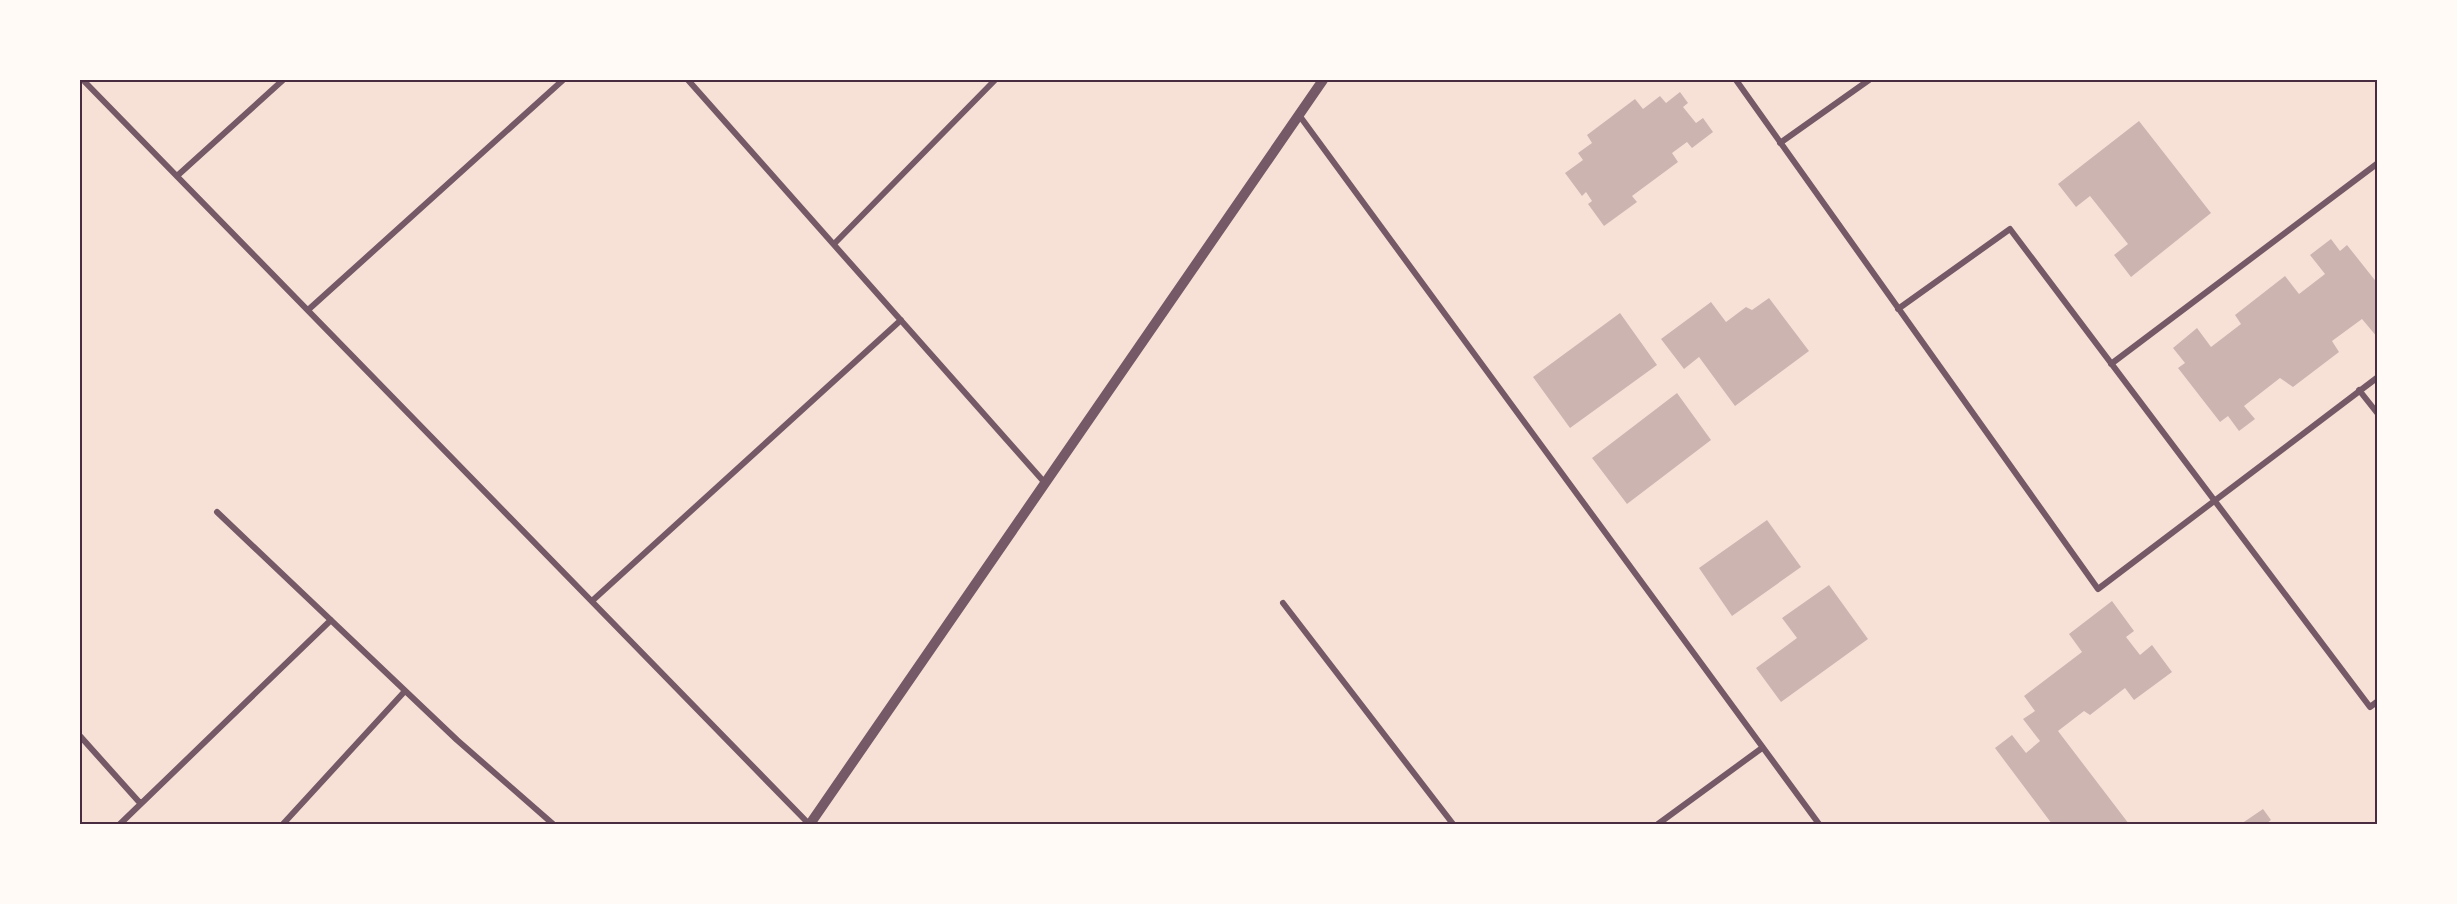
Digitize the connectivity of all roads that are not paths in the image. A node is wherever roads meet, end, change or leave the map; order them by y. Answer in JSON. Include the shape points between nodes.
{"nodes":[{"id":1,"x":83,"y":80,"type":"edge"},
{"id":2,"x":283,"y":80,"type":"edge"},
{"id":3,"x":563,"y":80,"type":"edge"},
{"id":4,"x":688,"y":80,"type":"edge"},
{"id":5,"x":995,"y":80,"type":"edge"},
{"id":6,"x":1323,"y":80,"type":"edge"},
{"id":7,"x":1736,"y":80,"type":"edge"},
{"id":8,"x":1869,"y":80,"type":"edge"},
{"id":9,"x":1299,"y":116,"type":"junction"},
{"id":10,"x":1780,"y":143,"type":"junction"},
{"id":11,"x":2378,"y":164,"type":"edge"},
{"id":12,"x":177,"y":176,"type":"junction"},
{"id":13,"x":834,"y":244,"type":"junction"},
{"id":14,"x":1899,"y":309,"type":"junction"},
{"id":15,"x":308,"y":310,"type":"junction"},
{"id":16,"x":901,"y":320,"type":"junction"},
{"id":17,"x":2111,"y":364,"type":"junction"},
{"id":18,"x":2378,"y":377,"type":"edge"},
{"id":19,"x":2359,"y":390,"type":"junction"},
{"id":20,"x":2378,"y":414,"type":"edge"},
{"id":21,"x":1045,"y":483,"type":"junction"},
{"id":22,"x":2214,"y":502,"type":"junction"},
{"id":23,"x":217,"y":512,"type":"dead end"},
{"id":24,"x":592,"y":601,"type":"junction"},
{"id":25,"x":1282,"y":603,"type":"dead end"},
{"id":26,"x":331,"y":620,"type":"junction"},
{"id":27,"x":405,"y":691,"type":"junction"},
{"id":28,"x":2378,"y":701,"type":"edge"},
{"id":29,"x":80,"y":736,"type":"edge"},
{"id":30,"x":1762,"y":748,"type":"junction"},
{"id":31,"x":140,"y":803,"type":"junction"},
{"id":32,"x":120,"y":825,"type":"edge"},
{"id":33,"x":283,"y":825,"type":"edge"},
{"id":34,"x":553,"y":825,"type":"edge"},
{"id":35,"x":809,"y":825,"type":"edge"},
{"id":36,"x":1453,"y":825,"type":"edge"},
{"id":37,"x":1658,"y":825,"type":"edge"},
{"id":38,"x":1819,"y":825,"type":"edge"}],
"edges":[{"from":1,"to":12,"type":"street"},
{"from":2,"to":12,"type":"street"},
{"from":3,"to":15,"type":"street"},
{"from":4,"to":13,"type":"street"},
{"from":5,"to":13,"type":"street"},
{"from":6,"to":9,"type":"street"},
{"from":7,"to":10,"type":"street"},
{"from":8,"to":10,"type":"street"},
{"from":9,"to":21,"type":"street"},
{"from":9,"to":30,"type":"street"},
{"from":10,"to":14,"type":"street"},
{"from":11,"to":17,"type":"street"},
{"from":12,"to":15,"type":"street"},
{"from":13,"to":16,"type":"street"},
{"from":14,"to":17,"type":"street","via":[[2010,229]]},
{"from":14,"to":22,"type":"street","via":[[2098,589]]},
{"from":15,"to":24,"type":"street"},
{"from":16,"to":21,"type":"street"},
{"from":16,"to":24,"type":"street"},
{"from":17,"to":22,"type":"street"},
{"from":18,"to":19,"type":"street"},
{"from":19,"to":20,"type":"street"},
{"from":19,"to":22,"type":"street"},
{"from":21,"to":35,"type":"street"},
{"from":22,"to":28,"type":"street","via":[[2370,707]]},
{"from":23,"to":26,"type":"street"},
{"from":24,"to":35,"type":"street"},
{"from":25,"to":36,"type":"street"},
{"from":26,"to":27,"type":"street"},
{"from":26,"to":31,"type":"street"},
{"from":27,"to":33,"type":"street"},
{"from":27,"to":34,"type":"street"},
{"from":29,"to":31,"type":"street"},
{"from":30,"to":37,"type":"street"},
{"from":30,"to":38,"type":"street"},
{"from":31,"to":32,"type":"street"}]}
